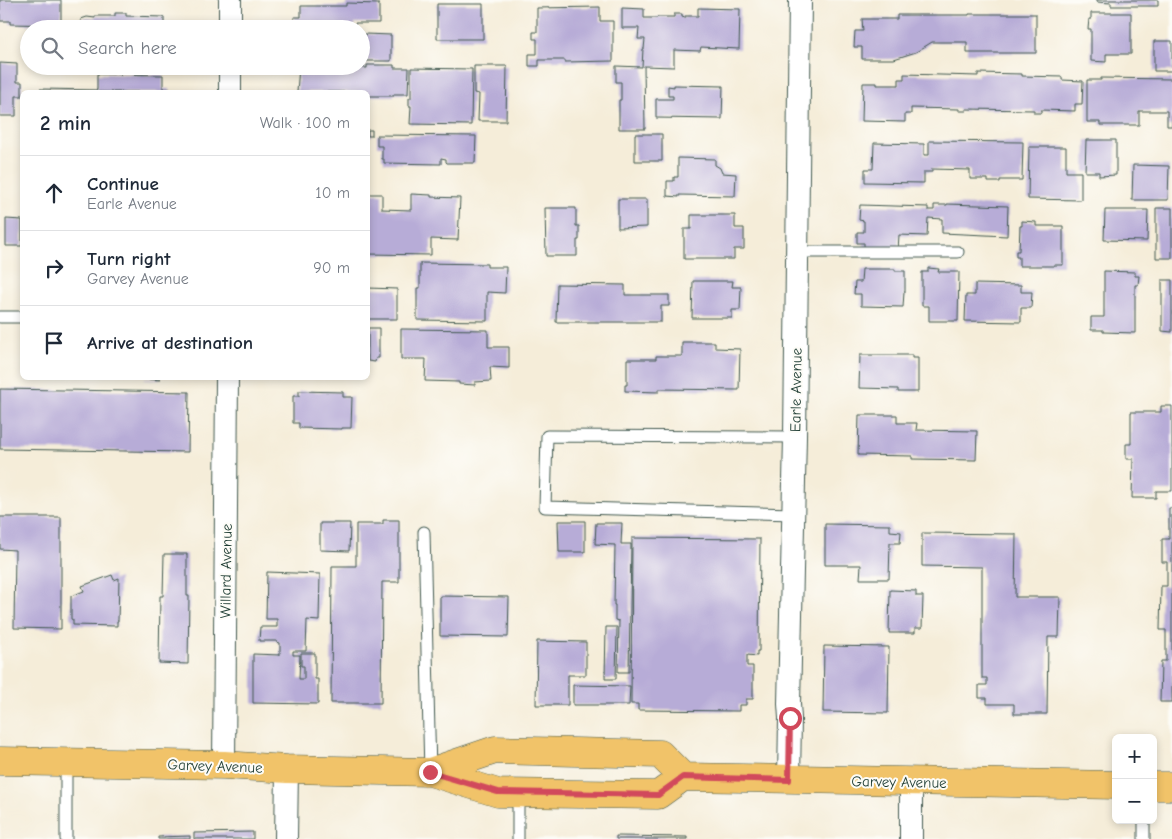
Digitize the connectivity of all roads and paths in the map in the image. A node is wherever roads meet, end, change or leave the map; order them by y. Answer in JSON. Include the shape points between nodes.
{"nodes":[{"id":1,"x":230,"y":0,"type":"edge"},
{"id":2,"x":800,"y":0,"type":"edge"},
{"id":3,"x":230,"y":20,"type":"edge"},
{"id":4,"x":230,"y":75,"type":"edge"},
{"id":5,"x":230,"y":90,"type":"edge"},
{"id":6,"x":797,"y":252,"type":"junction"},
{"id":7,"x":958,"y":252,"type":"dead end"},
{"id":8,"x":0,"y":317,"type":"edge"},
{"id":9,"x":20,"y":317,"type":"edge"},
{"id":10,"x":227,"y":380,"type":"edge"},
{"id":11,"x":795,"y":437,"type":"junction"},
{"id":12,"x":794,"y":514,"type":"junction"},
{"id":13,"x":424,"y":532,"type":"dead end"},
{"id":14,"x":0,"y":761,"type":"edge"},
{"id":15,"x":66,"y":762,"type":"junction"},
{"id":16,"x":224,"y":765,"type":"junction"},
{"id":17,"x":287,"y":769,"type":"junction"},
{"id":18,"x":430,"y":772,"type":"junction"},
{"id":19,"x":683,"y":777,"type":"junction"},
{"id":20,"x":789,"y":780,"type":"junction"},
{"id":21,"x":911,"y":782,"type":"junction"},
{"id":22,"x":1112,"y":785,"type":"edge"},
{"id":23,"x":1157,"y":786,"type":"edge"},
{"id":24,"x":1172,"y":786,"type":"edge"},
{"id":25,"x":518,"y":793,"type":"junction"},
{"id":26,"x":1144,"y":824,"type":"edge"},
{"id":27,"x":66,"y":839,"type":"edge"},
{"id":28,"x":286,"y":839,"type":"edge"},
{"id":29,"x":518,"y":839,"type":"edge"},
{"id":30,"x":911,"y":839,"type":"edge"},
{"id":31,"x":1144,"y":839,"type":"edge"}],
"edges":[{"from":1,"to":3,"type":"street"},
{"from":2,"to":6,"type":"street","name":"Earle Avenue"},
{"from":4,"to":5,"type":"street"},
{"from":6,"to":7,"type":"lane"},
{"from":6,"to":11,"type":"street","name":"Earle Avenue"},
{"from":8,"to":9,"type":"lane"},
{"from":10,"to":16,"type":"street","name":"Willard Avenue"},
{"from":11,"to":12,"type":"street","name":"Earle Avenue"},
{"from":11,"to":12,"type":"lane","via":[[547,436],[545,506]]},
{"from":12,"to":20,"type":"street","name":"Earle Avenue"},
{"from":13,"to":18,"type":"lane"},
{"from":14,"to":15,"type":"main road","name":"Garvey Avenue"},
{"from":15,"to":16,"type":"main road","name":"Garvey Avenue"},
{"from":15,"to":27,"type":"lane"},
{"from":16,"to":17,"type":"main road","name":"Garvey Avenue"},
{"from":17,"to":18,"type":"main road","name":"Garvey Avenue"},
{"from":17,"to":28,"type":"street"},
{"from":18,"to":19,"type":"main road","name":"Garvey Avenue","via":[[496,750],[660,754]]},
{"from":18,"to":25,"type":"main road","name":"Garvey Avenue","via":[[498,792]]},
{"from":19,"to":20,"type":"main road","name":"Garvey Avenue"},
{"from":19,"to":25,"type":"main road","name":"Garvey Avenue","via":[[658,795]]},
{"from":20,"to":21,"type":"main road","name":"Garvey Avenue"},
{"from":21,"to":22,"type":"main road","name":"Garvey Avenue"},
{"from":21,"to":30,"type":"street"},
{"from":23,"to":24,"type":"main road"},
{"from":25,"to":29,"type":"lane"},
{"from":26,"to":31,"type":"lane"}]}
